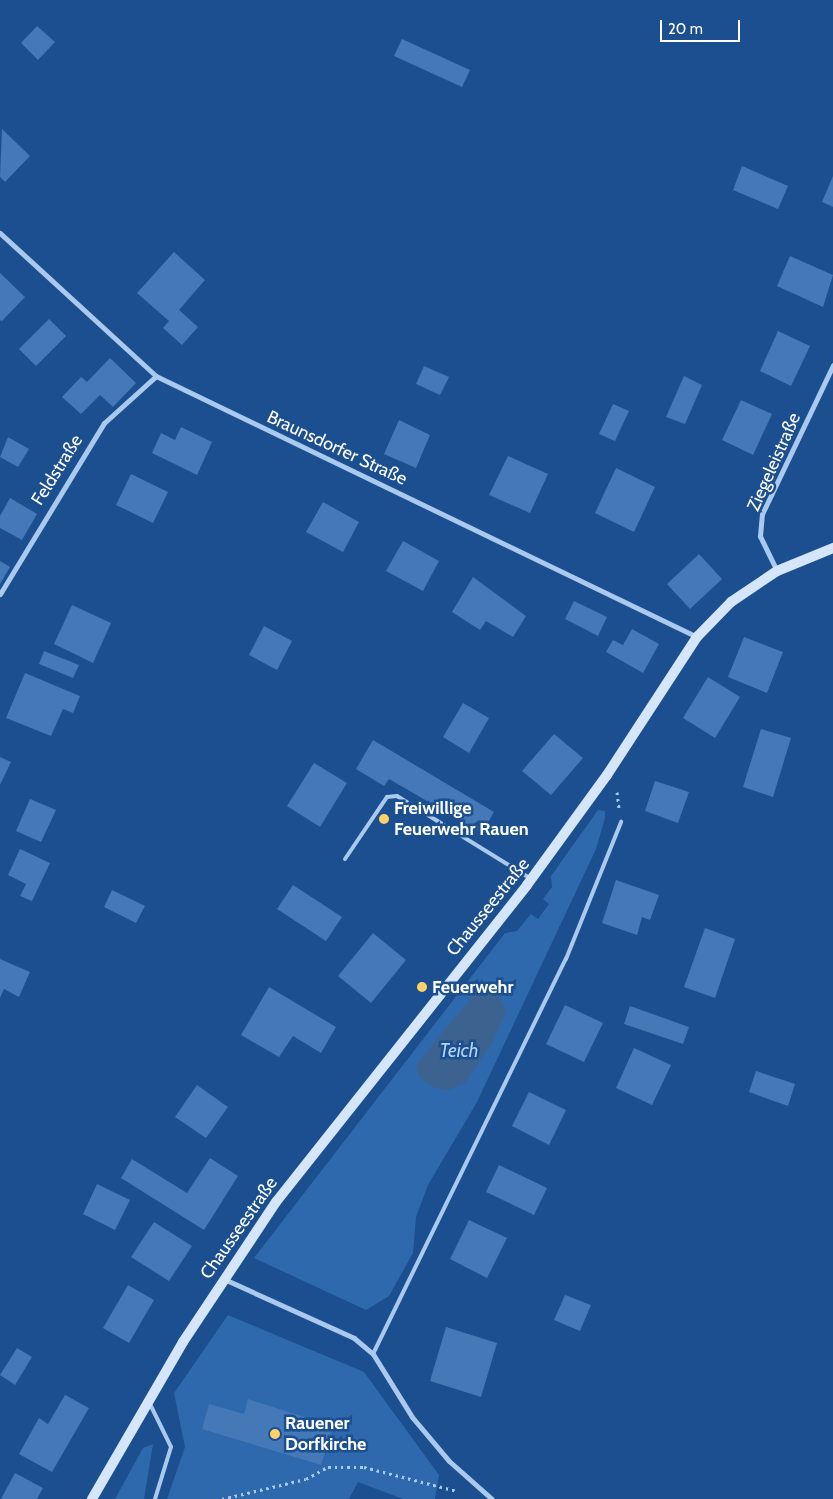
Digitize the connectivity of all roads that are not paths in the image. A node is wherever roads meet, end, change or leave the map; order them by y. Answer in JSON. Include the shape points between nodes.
{"nodes":[{"id":1,"x":0,"y":233,"type":"edge"},
{"id":2,"x":833,"y":364,"type":"edge"},
{"id":3,"x":156,"y":376,"type":"junction"},
{"id":4,"x":833,"y":548,"type":"edge"},
{"id":5,"x":777,"y":571,"type":"junction"},
{"id":6,"x":0,"y":594,"type":"edge"},
{"id":7,"x":697,"y":636,"type":"junction"},
{"id":8,"x":621,"y":822,"type":"dead end"},
{"id":9,"x":345,"y":858,"type":"dead end"},
{"id":10,"x":532,"y":880,"type":"junction"},
{"id":11,"x":224,"y":1279,"type":"junction"},
{"id":12,"x":373,"y":1354,"type":"junction"},
{"id":13,"x":148,"y":1400,"type":"junction"},
{"id":14,"x":92,"y":1499,"type":"edge"},
{"id":15,"x":155,"y":1499,"type":"edge"},
{"id":16,"x":492,"y":1499,"type":"edge"}],
"edges":[{"from":1,"to":3,"type":"street","name":"Braunsdorfer Straße"},
{"from":2,"to":5,"type":"street","name":"Ziegeleistraße","via":[[762,514],[760,536]]},
{"from":3,"to":6,"type":"street","name":"Feldstraße","via":[[104,423]]},
{"from":3,"to":7,"type":"street","name":"Braunsdorfer Straße"},
{"from":4,"to":5,"type":"main road","name":"Chausseestraße"},
{"from":5,"to":7,"type":"main road","name":"Chausseestraße","via":[[731,602]]},
{"from":7,"to":10,"type":"main road","name":"Chausseestraße","via":[[608,775]]},
{"from":8,"to":12,"type":"lane","via":[[566,959]]},
{"from":9,"to":10,"type":"lane","via":[[386,797],[397,796]]},
{"from":10,"to":11,"type":"main road","name":"Chausseestraße","via":[[334,1126]]},
{"from":11,"to":12,"type":"street","via":[[354,1338]]},
{"from":11,"to":13,"type":"main road","name":"Chausseestraße"},
{"from":12,"to":16,"type":"street","via":[[412,1417],[448,1461]]},
{"from":13,"to":14,"type":"main road","name":"Chausseestraße"},
{"from":13,"to":15,"type":"lane","via":[[171,1447]]}]}
